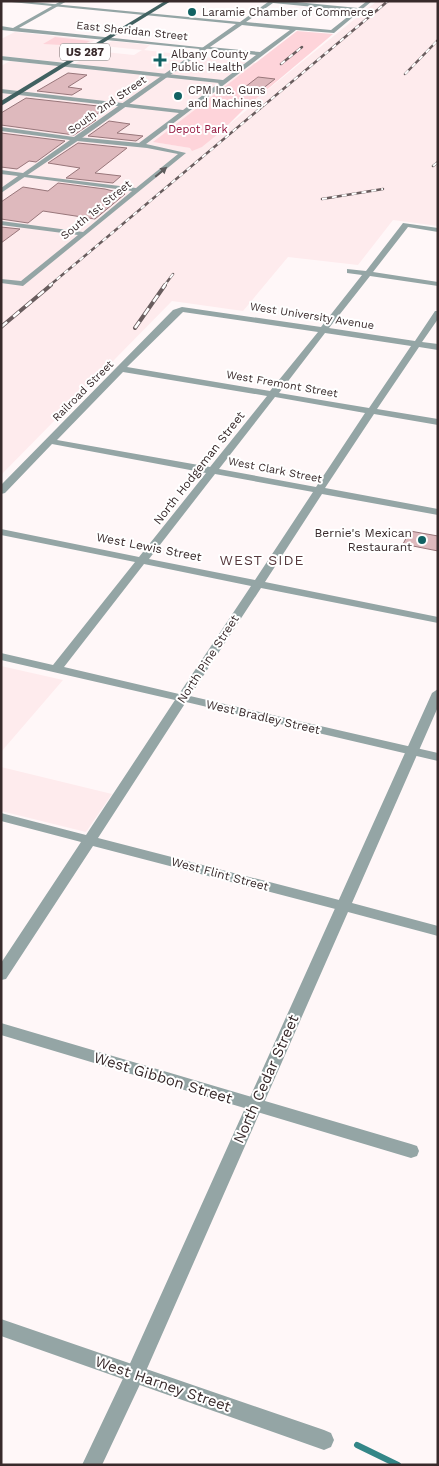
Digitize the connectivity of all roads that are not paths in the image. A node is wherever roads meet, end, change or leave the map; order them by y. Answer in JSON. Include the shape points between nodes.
{"nodes":[{"id":1,"x":4,"y":1,"type":"edge"},
{"id":2,"x":65,"y":1,"type":"edge"},
{"id":3,"x":169,"y":1,"type":"edge"},
{"id":4,"x":268,"y":1,"type":"edge"},
{"id":5,"x":273,"y":1,"type":"edge"},
{"id":6,"x":370,"y":1,"type":"edge"},
{"id":7,"x":56,"y":6,"type":"junction"},
{"id":8,"x":360,"y":10,"type":"junction"},
{"id":9,"x":147,"y":15,"type":"junction"},
{"id":10,"x":241,"y":24,"type":"junction"},
{"id":11,"x":1,"y":28,"type":"edge"},
{"id":12,"x":13,"y":29,"type":"junction"},
{"id":13,"x":294,"y":29,"type":"junction"},
{"id":14,"x":1,"y":35,"type":"edge"},
{"id":15,"x":108,"y":38,"type":"junction"},
{"id":16,"x":206,"y":48,"type":"junction"},
{"id":17,"x":261,"y":54,"type":"junction"},
{"id":18,"x":1,"y":58,"type":"edge"},
{"id":19,"x":65,"y":64,"type":"junction"},
{"id":20,"x":167,"y":75,"type":"junction"},
{"id":21,"x":224,"y":82,"type":"junction"},
{"id":22,"x":1,"y":91,"type":"edge"},
{"id":23,"x":19,"y":93,"type":"junction"},
{"id":24,"x":1,"y":104,"type":"edge"},
{"id":25,"x":124,"y":105,"type":"junction"},
{"id":26,"x":184,"y":112,"type":"junction"},
{"id":27,"x":1,"y":130,"type":"edge"},
{"id":28,"x":76,"y":139,"type":"junction"},
{"id":29,"x":141,"y":145,"type":"junction"},
{"id":30,"x":1,"y":172,"type":"edge"},
{"id":31,"x":24,"y":175,"type":"junction"},
{"id":32,"x":138,"y":190,"type":"junction"},
{"id":33,"x":1,"y":191,"type":"edge"},
{"id":34,"x":1,"y":222,"type":"edge"},
{"id":35,"x":438,"y":230,"type":"edge"},
{"id":36,"x":84,"y":234,"type":"junction"},
{"id":37,"x":350,"y":271,"type":"dead end"},
{"id":38,"x":368,"y":274,"type":"junction"},
{"id":39,"x":1,"y":281,"type":"edge"},
{"id":40,"x":438,"y":284,"type":"edge"},
{"id":41,"x":182,"y":309,"type":"joint"},
{"id":42,"x":438,"y":313,"type":"edge"},
{"id":43,"x":324,"y":330,"type":"junction"},
{"id":44,"x":417,"y":344,"type":"junction"},
{"id":45,"x":438,"y":347,"type":"edge"},
{"id":46,"x":122,"y":369,"type":"junction"},
{"id":47,"x":274,"y":394,"type":"junction"},
{"id":48,"x":371,"y":411,"type":"junction"},
{"id":49,"x":438,"y":422,"type":"edge"},
{"id":50,"x":49,"y":441,"type":"junction"},
{"id":51,"x":214,"y":471,"type":"junction"},
{"id":52,"x":1,"y":490,"type":"edge"},
{"id":53,"x":319,"y":491,"type":"junction"},
{"id":54,"x":438,"y":512,"type":"edge"},
{"id":55,"x":1,"y":532,"type":"edge"},
{"id":56,"x":142,"y":560,"type":"junction"},
{"id":57,"x":258,"y":584,"type":"junction"},
{"id":58,"x":438,"y":620,"type":"edge"},
{"id":59,"x":1,"y":656,"type":"edge"},
{"id":60,"x":56,"y":669,"type":"junction"},
{"id":61,"x":438,"y":693,"type":"edge"},
{"id":62,"x":182,"y":698,"type":"junction"},
{"id":63,"x":412,"y":751,"type":"junction"},
{"id":64,"x":438,"y":757,"type":"edge"},
{"id":65,"x":1,"y":817,"type":"edge"},
{"id":66,"x":90,"y":840,"type":"junction"},
{"id":67,"x":343,"y":906,"type":"junction"},
{"id":68,"x":438,"y":931,"type":"edge"},
{"id":69,"x":1,"y":975,"type":"edge"},
{"id":70,"x":1,"y":1029,"type":"edge"},
{"id":71,"x":254,"y":1105,"type":"junction"},
{"id":72,"x":411,"y":1151,"type":"dead end"},
{"id":73,"x":1,"y":1327,"type":"edge"},
{"id":74,"x":135,"y":1374,"type":"junction"},
{"id":75,"x":324,"y":1440,"type":"dead end"},
{"id":76,"x":92,"y":1465,"type":"edge"}],
"edges":[{"from":1,"to":7,"type":"street"},
{"from":2,"to":7,"type":"street"},
{"from":3,"to":9,"type":"main road","number":"US 287"},
{"from":4,"to":5,"type":"street"},
{"from":5,"to":8,"type":"street"},
{"from":5,"to":10,"type":"street","name":"South 2nd Street"},
{"from":6,"to":8,"type":"street"},
{"from":7,"to":9,"type":"street"},
{"from":7,"to":12,"type":"street"},
{"from":8,"to":13,"type":"street","via":[[332,32]]},
{"from":9,"to":10,"type":"street"},
{"from":9,"to":15,"type":"main road","number":"US 287"},
{"from":10,"to":13,"type":"street"},
{"from":10,"to":16,"type":"street","name":"South 2nd Street"},
{"from":11,"to":12,"type":"street","name":"East Sheridan Street"},
{"from":12,"to":14,"type":"street"},
{"from":12,"to":15,"type":"street","name":"East Sheridan Street"},
{"from":13,"to":17,"type":"street"},
{"from":15,"to":16,"type":"street","name":"East Sheridan Street"},
{"from":15,"to":19,"type":"main road","number":"US 287"},
{"from":16,"to":17,"type":"street","name":"East Sheridan Street"},
{"from":16,"to":20,"type":"street","name":"South 2nd Street"},
{"from":17,"to":21,"type":"street"},
{"from":18,"to":19,"type":"street"},
{"from":19,"to":20,"type":"street"},
{"from":19,"to":23,"type":"main road","number":"US 287"},
{"from":20,"to":21,"type":"street"},
{"from":20,"to":25,"type":"street","name":"South 2nd Street"},
{"from":21,"to":26,"type":"street"},
{"from":22,"to":23,"type":"street"},
{"from":23,"to":24,"type":"main road","number":"US 287"},
{"from":23,"to":25,"type":"street"},
{"from":25,"to":26,"type":"street"},
{"from":25,"to":28,"type":"street","name":"South 2nd Street"},
{"from":26,"to":29,"type":"street"},
{"from":27,"to":28,"type":"street"},
{"from":28,"to":29,"type":"street"},
{"from":28,"to":31,"type":"street","name":"South 2nd Street"},
{"from":32,"to":29,"type":"street","name":"South 1st Street","one_way":true,"via":[[183,153]]},
{"from":30,"to":31,"type":"street"},
{"from":31,"to":32,"type":"street"},
{"from":31,"to":33,"type":"street","name":"South 2nd Street"},
{"from":32,"to":36,"type":"street","name":"South 1st Street"},
{"from":34,"to":36,"type":"street"},
{"from":35,"to":38,"type":"street","name":"North Hodgeman Street","via":[[406,225]]},
{"from":36,"to":39,"type":"street","name":"South 1st Street","via":[[23,284]]},
{"from":37,"to":38,"type":"street"},
{"from":38,"to":40,"type":"street"},
{"from":38,"to":43,"type":"street","name":"North Hodgeman Street"},
{"from":41,"to":43,"type":"street","name":"West University Avenue"},
{"from":41,"to":46,"type":"street","name":"Railroad Street"},
{"from":42,"to":44,"type":"street","name":"North Pine Street"},
{"from":43,"to":44,"type":"street","name":"West University Avenue"},
{"from":43,"to":47,"type":"street","name":"North Hodgeman Street"},
{"from":44,"to":45,"type":"street","name":"West University Avenue"},
{"from":44,"to":48,"type":"street","name":"North Pine Street"},
{"from":46,"to":47,"type":"street","name":"West Fremont Street"},
{"from":46,"to":50,"type":"street","name":"Railroad Street"},
{"from":47,"to":48,"type":"street","name":"West Fremont Street"},
{"from":47,"to":51,"type":"street","name":"North Hodgeman Street"},
{"from":48,"to":49,"type":"street","name":"West Fremont Street"},
{"from":48,"to":53,"type":"street","name":"North Pine Street"},
{"from":50,"to":51,"type":"street","name":"West Clark Street"},
{"from":50,"to":52,"type":"street","name":"Railroad Street"},
{"from":51,"to":53,"type":"street","name":"West Clark Street"},
{"from":51,"to":56,"type":"street","name":"North Hodgeman Street"},
{"from":53,"to":54,"type":"street","name":"West Clark Street"},
{"from":53,"to":57,"type":"street","name":"North Pine Street"},
{"from":55,"to":56,"type":"street","name":"West Lewis Street"},
{"from":56,"to":57,"type":"street","name":"West Lewis Street"},
{"from":56,"to":60,"type":"street","name":"North Hodgeman Street"},
{"from":57,"to":58,"type":"street","name":"West Lewis Street"},
{"from":57,"to":62,"type":"street","name":"North Pine Street"},
{"from":59,"to":60,"type":"street","name":"West Bradley Street"},
{"from":60,"to":62,"type":"street","name":"West Bradley Street"},
{"from":61,"to":63,"type":"street","name":"North Cedar Street"},
{"from":62,"to":63,"type":"street","name":"West Bradley Street"},
{"from":62,"to":66,"type":"street","name":"North Pine Street"},
{"from":63,"to":64,"type":"street","name":"West Bradley Street"},
{"from":63,"to":67,"type":"street","name":"North Cedar Street"},
{"from":65,"to":66,"type":"street","name":"West Flint Street"},
{"from":66,"to":67,"type":"street","name":"West Flint Street"},
{"from":66,"to":69,"type":"street","name":"North Pine Street"},
{"from":67,"to":68,"type":"street","name":"West Flint Street"},
{"from":67,"to":71,"type":"street","name":"North Cedar Street"},
{"from":70,"to":71,"type":"street","name":"West Gibbon Street"},
{"from":71,"to":72,"type":"street","name":"West Gibbon Street"},
{"from":71,"to":74,"type":"street","name":"North Cedar Street"},
{"from":73,"to":74,"type":"street","name":"West Harney Street"},
{"from":74,"to":75,"type":"street","name":"West Harney Street"},
{"from":74,"to":76,"type":"street","name":"North Cedar Street"}]}
